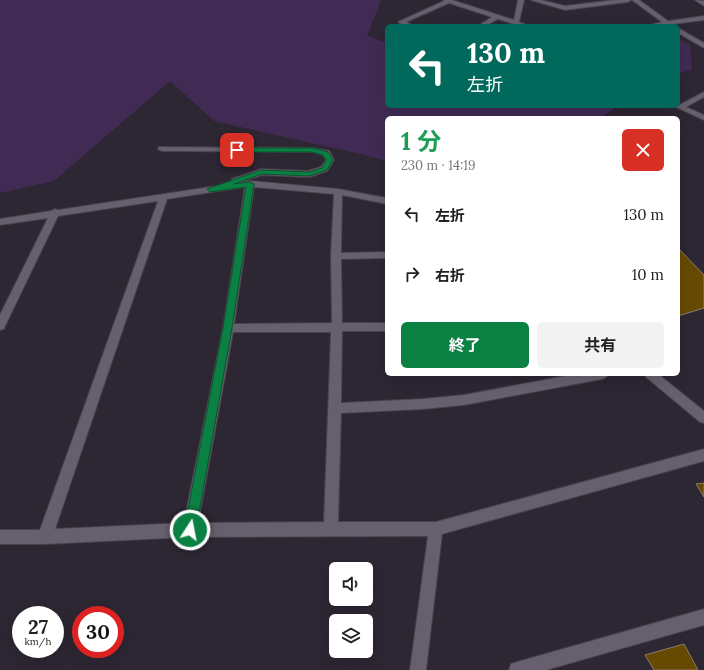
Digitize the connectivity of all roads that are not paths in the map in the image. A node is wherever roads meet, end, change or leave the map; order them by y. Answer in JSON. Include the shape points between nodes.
{"nodes":[{"id":1,"x":521,"y":0,"type":"edge"},
{"id":2,"x":534,"y":0,"type":"edge"},
{"id":3,"x":628,"y":0,"type":"edge"},
{"id":4,"x":635,"y":0,"type":"edge"},
{"id":5,"x":698,"y":0,"type":"edge"},
{"id":6,"x":447,"y":1,"type":"edge"},
{"id":7,"x":704,"y":4,"type":"edge"},
{"id":8,"x":497,"y":17,"type":"junction"},
{"id":9,"x":704,"y":18,"type":"edge"},
{"id":10,"x":516,"y":23,"type":"junction"},
{"id":11,"x":406,"y":24,"type":"edge"},
{"id":12,"x":485,"y":24,"type":"edge"},
{"id":13,"x":519,"y":24,"type":"edge"},
{"id":14,"x":669,"y":24,"type":"edge"},
{"id":15,"x":675,"y":24,"type":"edge"},
{"id":16,"x":680,"y":31,"type":"edge"},
{"id":17,"x":704,"y":46,"type":"edge"},
{"id":18,"x":704,"y":94,"type":"edge"},
{"id":19,"x":704,"y":118,"type":"edge"},
{"id":20,"x":162,"y":149,"type":"dead end"},
{"id":21,"x":250,"y":184,"type":"junction"},
{"id":22,"x":210,"y":189,"type":"junction"},
{"id":23,"x":338,"y":192,"type":"junction"},
{"id":24,"x":164,"y":196,"type":"junction"},
{"id":25,"x":385,"y":201,"type":"edge"},
{"id":26,"x":55,"y":212,"type":"junction"},
{"id":27,"x":0,"y":222,"type":"edge"},
{"id":28,"x":385,"y":255,"type":"edge"},
{"id":29,"x":336,"y":256,"type":"junction"},
{"id":30,"x":0,"y":326,"type":"edge"},
{"id":31,"x":337,"y":327,"type":"junction"},
{"id":32,"x":385,"y":327,"type":"edge"},
{"id":33,"x":228,"y":328,"type":"junction"},
{"id":34,"x":591,"y":376,"type":"edge"},
{"id":35,"x":652,"y":376,"type":"edge"},
{"id":36,"x":334,"y":408,"type":"junction"},
{"id":37,"x":704,"y":418,"type":"edge"},
{"id":38,"x":704,"y":455,"type":"edge"},
{"id":39,"x":331,"y":529,"type":"junction"},
{"id":40,"x":436,"y":529,"type":"junction"},
{"id":41,"x":190,"y":530,"type":"junction"},
{"id":42,"x":45,"y":536,"type":"junction"},
{"id":43,"x":0,"y":537,"type":"edge"},
{"id":44,"x":704,"y":618,"type":"edge"},
{"id":45,"x":418,"y":670,"type":"edge"},
{"id":46,"x":517,"y":670,"type":"edge"}],
"edges":[{"from":1,"to":10,"type":"street"},
{"from":2,"to":3,"type":"street","via":[[566,8]]},
{"from":4,"to":14,"type":"street"},
{"from":5,"to":7,"type":"street"},
{"from":6,"to":8,"type":"street"},
{"from":6,"to":11,"type":"street","via":[[401,22]]},
{"from":8,"to":10,"type":"street"},
{"from":8,"to":12,"type":"street"},
{"from":9,"to":15,"type":"street"},
{"from":10,"to":13,"type":"street"},
{"from":16,"to":17,"type":"street"},
{"from":18,"to":19,"type":"street","via":[[680,106]]},
{"from":20,"to":22,"type":"street","via":[[312,150],[326,153],[330,160],[324,169],[309,174],[261,172]]},
{"from":21,"to":22,"type":"street"},
{"from":21,"to":23,"type":"street"},
{"from":21,"to":33,"type":"street"},
{"from":22,"to":24,"type":"street"},
{"from":23,"to":25,"type":"street"},
{"from":23,"to":29,"type":"street"},
{"from":24,"to":26,"type":"street"},
{"from":24,"to":42,"type":"street"},
{"from":26,"to":27,"type":"street"},
{"from":26,"to":30,"type":"street"},
{"from":28,"to":29,"type":"street"},
{"from":29,"to":31,"type":"street"},
{"from":31,"to":32,"type":"street"},
{"from":31,"to":33,"type":"street"},
{"from":31,"to":36,"type":"street"},
{"from":33,"to":41,"type":"street"},
{"from":34,"to":36,"type":"street","via":[[464,400]]},
{"from":35,"to":37,"type":"street"},
{"from":36,"to":39,"type":"street"},
{"from":38,"to":40,"type":"street"},
{"from":39,"to":40,"type":"street"},
{"from":39,"to":41,"type":"street"},
{"from":40,"to":45,"type":"street"},
{"from":41,"to":42,"type":"street"},
{"from":42,"to":43,"type":"street"},
{"from":44,"to":46,"type":"street"}]}
